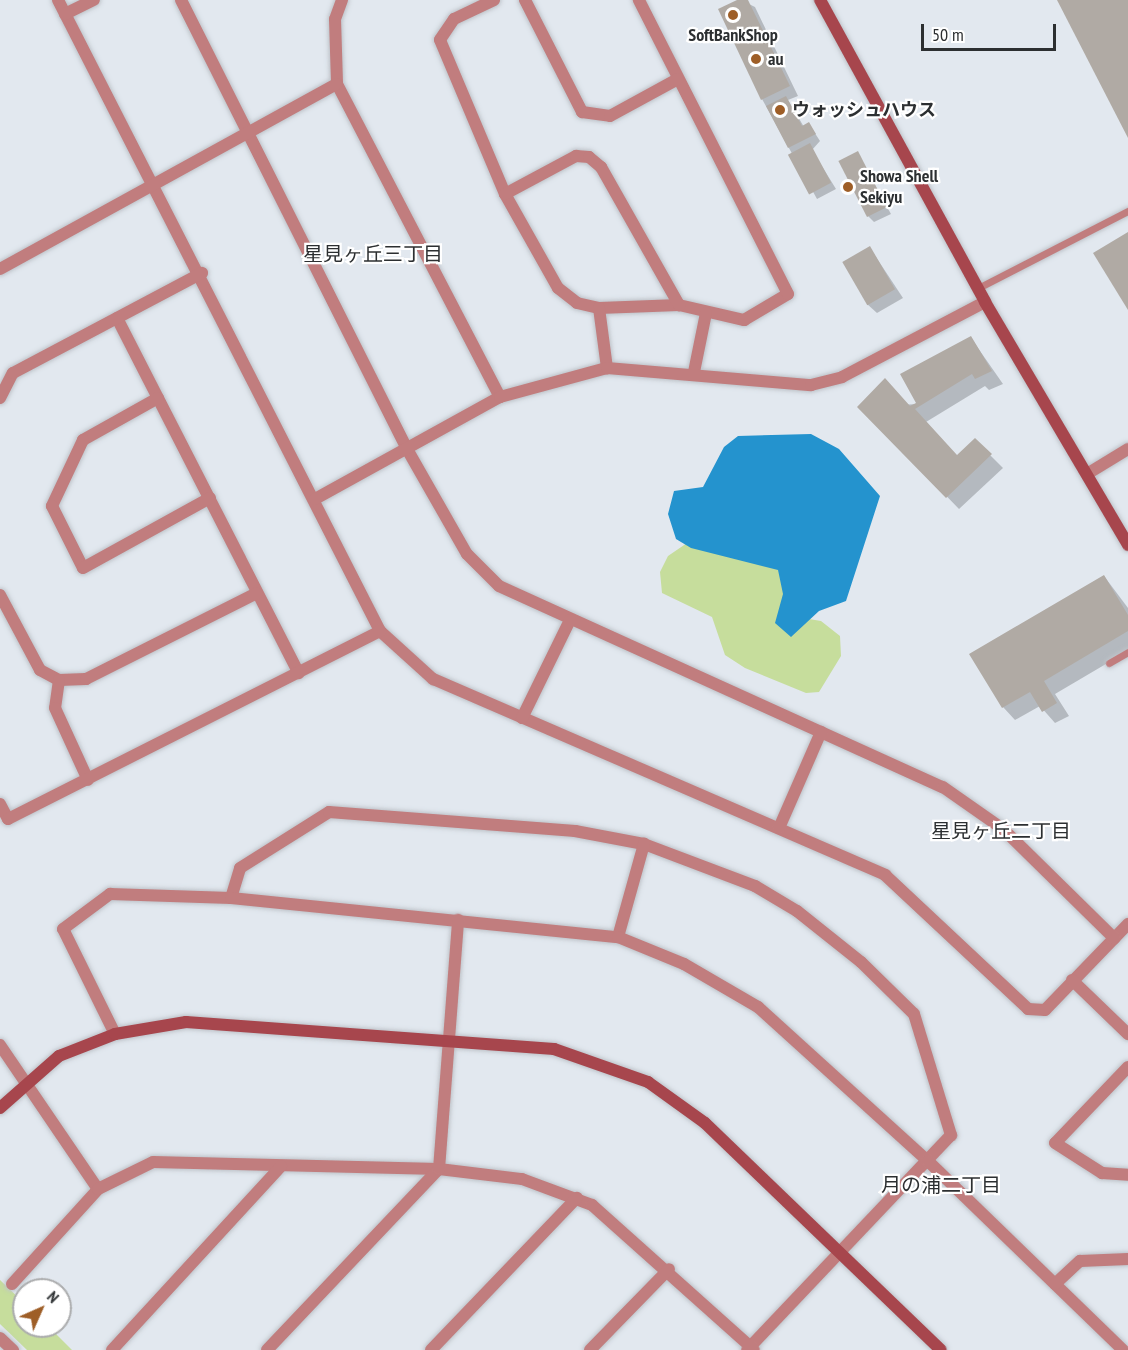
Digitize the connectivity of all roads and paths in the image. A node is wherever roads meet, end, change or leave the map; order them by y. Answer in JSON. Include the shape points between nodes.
{"nodes":[{"id":1,"x":58,"y":0,"type":"edge"},
{"id":2,"x":94,"y":0,"type":"edge"},
{"id":3,"x":181,"y":0,"type":"edge"},
{"id":4,"x":342,"y":0,"type":"edge"},
{"id":5,"x":494,"y":0,"type":"edge"},
{"id":6,"x":525,"y":0,"type":"edge"},
{"id":7,"x":639,"y":0,"type":"edge"},
{"id":8,"x":819,"y":0,"type":"edge"},
{"id":9,"x":65,"y":14,"type":"junction"},
{"id":10,"x":678,"y":79,"type":"junction"},
{"id":11,"x":337,"y":84,"type":"junction"},
{"id":12,"x":246,"y":134,"type":"junction"},
{"id":13,"x":150,"y":184,"type":"junction"},
{"id":14,"x":505,"y":194,"type":"junction"},
{"id":15,"x":1128,"y":211,"type":"edge"},
{"id":16,"x":0,"y":270,"type":"edge"},
{"id":17,"x":202,"y":273,"type":"junction"},
{"id":18,"x":978,"y":288,"type":"junction"},
{"id":19,"x":986,"y":302,"type":"junction"},
{"id":20,"x":679,"y":304,"type":"junction"},
{"id":21,"x":598,"y":308,"type":"junction"},
{"id":22,"x":706,"y":313,"type":"junction"},
{"id":23,"x":117,"y":318,"type":"junction"},
{"id":24,"x":607,"y":369,"type":"junction"},
{"id":25,"x":694,"y":372,"type":"junction"},
{"id":26,"x":500,"y":397,"type":"junction"},
{"id":27,"x":0,"y":398,"type":"edge"},
{"id":28,"x":158,"y":398,"type":"junction"},
{"id":29,"x":407,"y":449,"type":"junction"},
{"id":30,"x":1128,"y":449,"type":"edge"},
{"id":31,"x":1087,"y":474,"type":"junction"},
{"id":32,"x":210,"y":498,"type":"junction"},
{"id":33,"x":315,"y":499,"type":"junction"},
{"id":34,"x":1128,"y":545,"type":"edge"},
{"id":35,"x":257,"y":593,"type":"junction"},
{"id":36,"x":0,"y":595,"type":"edge"},
{"id":37,"x":570,"y":620,"type":"junction"},
{"id":38,"x":380,"y":630,"type":"junction"},
{"id":39,"x":1128,"y":652,"type":"edge"},
{"id":40,"x":1109,"y":663,"type":"dead end"},
{"id":41,"x":299,"y":673,"type":"junction"},
{"id":42,"x":59,"y":680,"type":"junction"},
{"id":43,"x":522,"y":718,"type":"junction"},
{"id":44,"x":820,"y":732,"type":"junction"},
{"id":45,"x":88,"y":780,"type":"junction"},
{"id":46,"x":0,"y":804,"type":"edge"},
{"id":47,"x":779,"y":828,"type":"junction"},
{"id":48,"x":644,"y":844,"type":"junction"},
{"id":49,"x":231,"y":898,"type":"junction"},
{"id":50,"x":458,"y":920,"type":"junction"},
{"id":51,"x":1128,"y":924,"type":"edge"},
{"id":52,"x":618,"y":937,"type":"junction"},
{"id":53,"x":1114,"y":938,"type":"junction"},
{"id":54,"x":1072,"y":980,"type":"junction"},
{"id":55,"x":115,"y":1034,"type":"junction"},
{"id":56,"x":1128,"y":1034,"type":"edge"},
{"id":57,"x":447,"y":1042,"type":"junction"},
{"id":58,"x":0,"y":1045,"type":"edge"},
{"id":59,"x":1128,"y":1067,"type":"edge"},
{"id":60,"x":26,"y":1083,"type":"junction"},
{"id":61,"x":0,"y":1108,"type":"edge"},
{"id":62,"x":928,"y":1161,"type":"junction"},
{"id":63,"x":281,"y":1166,"type":"junction"},
{"id":64,"x":439,"y":1169,"type":"junction"},
{"id":65,"x":1128,"y":1174,"type":"edge"},
{"id":66,"x":98,"y":1189,"type":"junction"},
{"id":67,"x":577,"y":1198,"type":"junction"},
{"id":68,"x":842,"y":1254,"type":"junction"},
{"id":69,"x":1128,"y":1259,"type":"edge"},
{"id":70,"x":669,"y":1269,"type":"junction"},
{"id":71,"x":17,"y":1278,"type":"edge"},
{"id":72,"x":1055,"y":1284,"type":"junction"},
{"id":73,"x":0,"y":1338,"type":"edge"},
{"id":74,"x":751,"y":1349,"type":"edge"},
{"id":75,"x":13,"y":1350,"type":"edge"},
{"id":76,"x":112,"y":1350,"type":"edge"},
{"id":77,"x":267,"y":1350,"type":"edge"},
{"id":78,"x":431,"y":1350,"type":"edge"},
{"id":79,"x":590,"y":1350,"type":"edge"},
{"id":80,"x":941,"y":1350,"type":"edge"},
{"id":81,"x":1124,"y":1350,"type":"edge"}],
"edges":[{"from":1,"to":9,"type":"street"},
{"from":2,"to":9,"type":"street"},
{"from":3,"to":12,"type":"street"},
{"from":4,"to":11,"type":"street","via":[[335,19]]},
{"from":5,"to":14,"type":"street","via":[[454,19],[440,40]]},
{"from":6,"to":10,"type":"street","via":[[582,112],[610,116]]},
{"from":7,"to":10,"type":"street"},
{"from":8,"to":18,"type":"street"},
{"from":9,"to":13,"type":"street"},
{"from":10,"to":22,"type":"street","via":[[788,294],[744,320]]},
{"from":11,"to":12,"type":"street"},
{"from":11,"to":26,"type":"street"},
{"from":12,"to":13,"type":"street"},
{"from":12,"to":29,"type":"street"},
{"from":13,"to":16,"type":"street"},
{"from":13,"to":17,"type":"street"},
{"from":14,"to":20,"type":"street","via":[[576,156],[589,157],[602,167]]},
{"from":14,"to":21,"type":"street","via":[[558,288],[577,303]]},
{"from":15,"to":18,"type":"lane"},
{"from":17,"to":23,"type":"street"},
{"from":17,"to":33,"type":"street"},
{"from":18,"to":19,"type":"street"},
{"from":19,"to":25,"type":"street","via":[[842,377],[811,385],[781,387]]},
{"from":19,"to":31,"type":"street"},
{"from":20,"to":21,"type":"street"},
{"from":20,"to":22,"type":"street"},
{"from":21,"to":24,"type":"street"},
{"from":22,"to":25,"type":"street"},
{"from":23,"to":27,"type":"street","via":[[13,373]]},
{"from":23,"to":28,"type":"street"},
{"from":24,"to":25,"type":"street"},
{"from":24,"to":26,"type":"street"},
{"from":26,"to":29,"type":"street"},
{"from":28,"to":32,"type":"street"},
{"from":28,"to":32,"type":"street","via":[[83,440],[52,506],[83,568]]},
{"from":29,"to":33,"type":"street"},
{"from":29,"to":37,"type":"street","via":[[467,554],[499,586]]},
{"from":30,"to":31,"type":"street"},
{"from":31,"to":34,"type":"street"},
{"from":32,"to":35,"type":"street"},
{"from":33,"to":38,"type":"street"},
{"from":35,"to":41,"type":"street"},
{"from":35,"to":42,"type":"street","via":[[86,679]]},
{"from":36,"to":42,"type":"street","via":[[40,670]]},
{"from":37,"to":43,"type":"street"},
{"from":37,"to":44,"type":"street"},
{"from":38,"to":41,"type":"street"},
{"from":38,"to":43,"type":"street","via":[[433,679]]},
{"from":39,"to":40,"type":"lane"},
{"from":41,"to":45,"type":"street"},
{"from":42,"to":45,"type":"street","via":[[55,708]]},
{"from":43,"to":47,"type":"street"},
{"from":44,"to":47,"type":"street"},
{"from":44,"to":53,"type":"street","via":[[943,787],[1003,830]]},
{"from":45,"to":46,"type":"street","via":[[8,819]]},
{"from":47,"to":54,"type":"street","via":[[885,875],[1028,1009],[1045,1010]]},
{"from":48,"to":49,"type":"street","via":[[574,831],[329,812],[240,868]]},
{"from":48,"to":52,"type":"street"},
{"from":48,"to":62,"type":"street","via":[[755,886],[797,911],[914,1014],[951,1135]]},
{"from":49,"to":50,"type":"street"},
{"from":49,"to":55,"type":"street","via":[[110,894],[63,929]]},
{"from":50,"to":52,"type":"street"},
{"from":50,"to":57,"type":"street"},
{"from":51,"to":53,"type":"street"},
{"from":52,"to":62,"type":"street","via":[[684,964],[758,1007]]},
{"from":53,"to":54,"type":"street"},
{"from":54,"to":56,"type":"street"},
{"from":55,"to":57,"type":"street","via":[[186,1022]]},
{"from":55,"to":60,"type":"street","via":[[59,1056]]},
{"from":57,"to":64,"type":"street"},
{"from":57,"to":68,"type":"street","via":[[555,1049],[648,1082],[705,1123]]},
{"from":58,"to":60,"type":"street"},
{"from":59,"to":65,"type":"street","via":[[1055,1143],[1102,1173]]},
{"from":60,"to":61,"type":"street"},
{"from":60,"to":66,"type":"street"},
{"from":62,"to":68,"type":"street"},
{"from":62,"to":72,"type":"street"},
{"from":63,"to":64,"type":"street"},
{"from":63,"to":66,"type":"street","via":[[153,1162]]},
{"from":63,"to":76,"type":"street"},
{"from":64,"to":67,"type":"street","via":[[522,1179]]},
{"from":64,"to":77,"type":"street"},
{"from":66,"to":71,"type":"street"},
{"from":67,"to":70,"type":"street","via":[[628,1232]]},
{"from":67,"to":78,"type":"street"},
{"from":68,"to":74,"type":"street"},
{"from":68,"to":80,"type":"street"},
{"from":69,"to":72,"type":"street","via":[[1080,1261]]},
{"from":70,"to":74,"type":"street"},
{"from":70,"to":79,"type":"street"},
{"from":72,"to":81,"type":"street"},
{"from":73,"to":75,"type":"street"}]}
